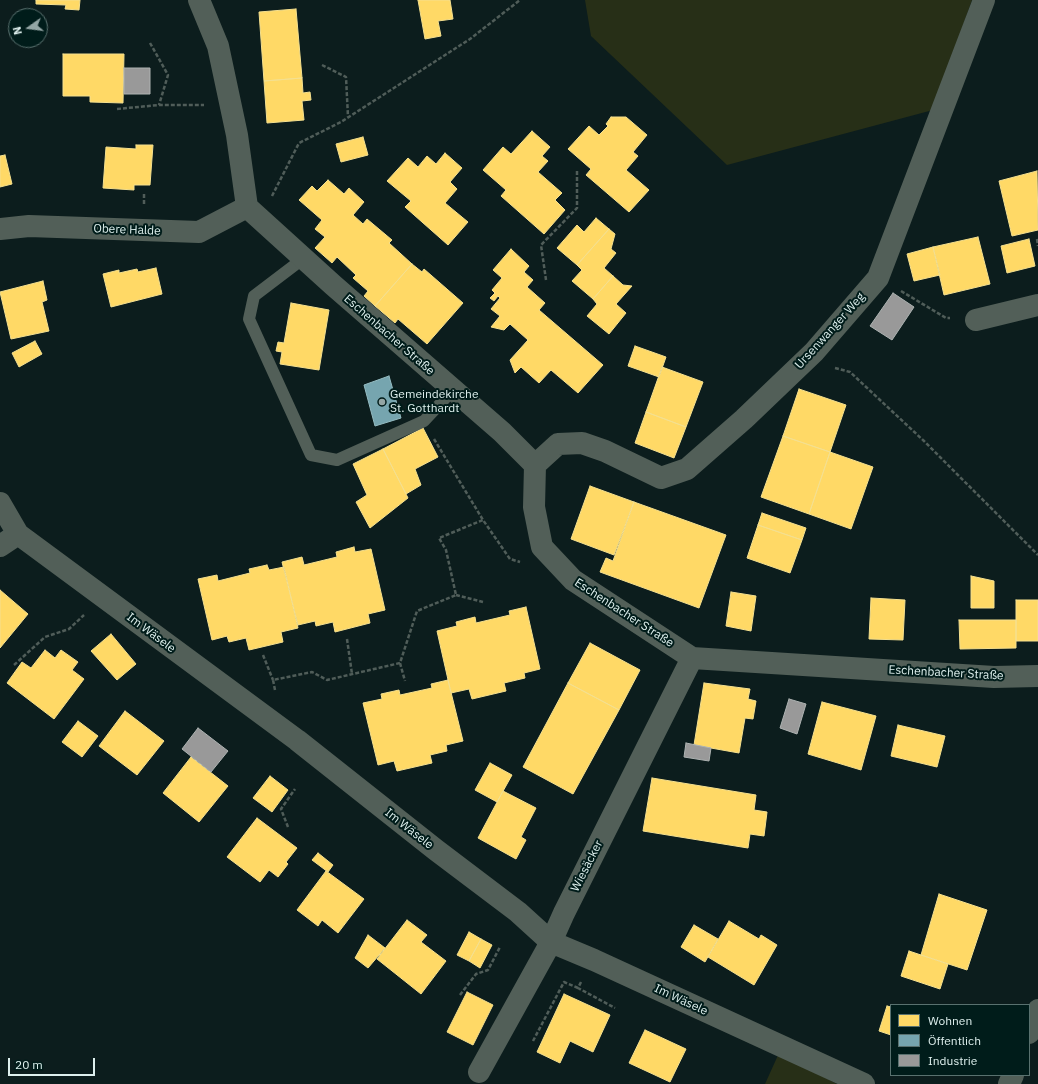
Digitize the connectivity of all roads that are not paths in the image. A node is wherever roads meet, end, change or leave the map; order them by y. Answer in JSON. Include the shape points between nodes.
{"nodes":[{"id":1,"x":199,"y":0,"type":"edge"},
{"id":2,"x":984,"y":0,"type":"edge"},
{"id":3,"x":251,"y":211,"type":"junction"},
{"id":4,"x":0,"y":229,"type":"edge"},
{"id":5,"x":304,"y":258,"type":"junction"},
{"id":6,"x":1038,"y":305,"type":"edge"},
{"id":7,"x":976,"y":320,"type":"road end"},
{"id":8,"x":453,"y":390,"type":"junction"},
{"id":9,"x":535,"y":465,"type":"junction"},
{"id":10,"x":0,"y":503,"type":"edge"},
{"id":11,"x":18,"y":534,"type":"junction"},
{"id":12,"x":0,"y":546,"type":"edge"},
{"id":13,"x":692,"y":658,"type":"junction"},
{"id":14,"x":1038,"y":676,"type":"edge"},
{"id":15,"x":551,"y":942,"type":"junction"},
{"id":16,"x":1038,"y":1010,"type":"edge"},
{"id":17,"x":1030,"y":1030,"type":"edge"},
{"id":18,"x":479,"y":1072,"type":"dead end"},
{"id":19,"x":864,"y":1084,"type":"edge"}],
"edges":[{"from":1,"to":3,"type":"street","via":[[218,46]]},
{"from":2,"to":9,"type":"street","name":"Ursenwanger Weg","via":[[878,278],[805,360],[687,469],[661,478],[605,451],[582,443],[558,444]]},
{"from":3,"to":4,"type":"street","name":"Obere Halde","via":[[199,232],[29,226]]},
{"from":3,"to":5,"type":"street","name":"Eschenbacher Straße"},
{"from":5,"to":8,"type":"street","name":"Eschenbacher Straße"},
{"from":5,"to":8,"type":"lane","via":[[254,296],[249,319],[311,455],[337,460],[424,421]]},
{"from":6,"to":7,"type":"street"},
{"from":8,"to":9,"type":"street","name":"Eschenbacher Straße","via":[[502,432]]},
{"from":9,"to":13,"type":"street","name":"Eschenbacher Straße","via":[[534,507],[542,547],[573,580]]},
{"from":10,"to":11,"type":"street","name":"Im Wäsele"},
{"from":11,"to":12,"type":"street"},
{"from":11,"to":15,"type":"street","name":"Im Wäsele","via":[[283,730],[518,912]]},
{"from":13,"to":14,"type":"street","name":"Eschenbacher Straße","via":[[994,677]]},
{"from":13,"to":15,"type":"street","name":"Wiesäcker"},
{"from":15,"to":18,"type":"street","name":"Wiesäcker"},
{"from":15,"to":19,"type":"street","name":"Im Wäsele"},
{"from":16,"to":17,"type":"street"}]}
